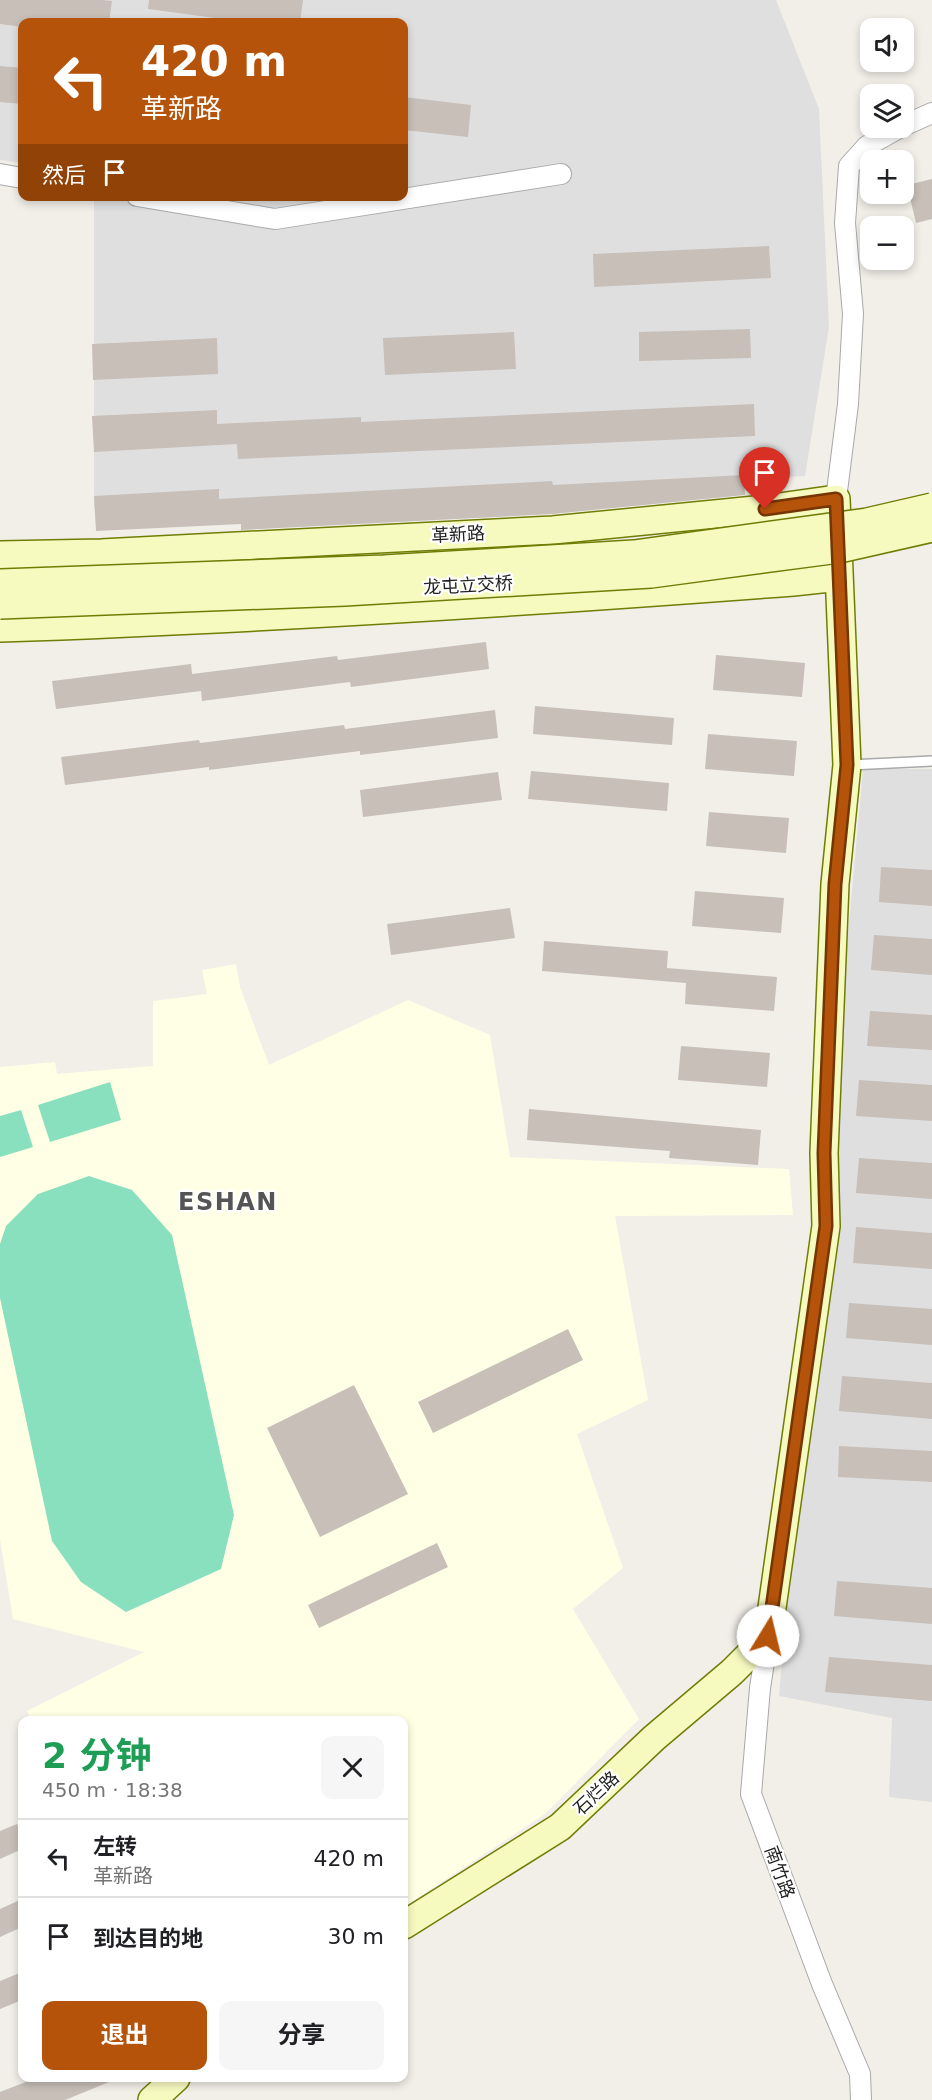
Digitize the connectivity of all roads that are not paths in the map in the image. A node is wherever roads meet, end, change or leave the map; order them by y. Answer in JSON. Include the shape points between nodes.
{"nodes":[{"id":1,"x":932,"y":113,"type":"edge"},
{"id":2,"x":914,"y":121,"type":"edge"},
{"id":3,"x":881,"y":138,"type":"edge"},
{"id":4,"x":0,"y":174,"type":"edge"},
{"id":5,"x":561,"y":174,"type":"dead end"},
{"id":6,"x":18,"y":177,"type":"edge"},
{"id":7,"x":408,"y":198,"type":"edge"},
{"id":8,"x":167,"y":201,"type":"edge"},
{"id":9,"x":389,"y":201,"type":"edge"},
{"id":10,"x":836,"y":499,"type":"junction"},
{"id":11,"x":932,"y":507,"type":"edge"},
{"id":12,"x":932,"y":528,"type":"edge"},
{"id":13,"x":0,"y":555,"type":"edge"},
{"id":14,"x":839,"y":577,"type":"junction"},
{"id":15,"x":0,"y":583,"type":"edge"},
{"id":16,"x":0,"y":605,"type":"edge"},
{"id":17,"x":0,"y":628,"type":"edge"},
{"id":18,"x":932,"y":761,"type":"edge"},
{"id":19,"x":847,"y":765,"type":"junction"},
{"id":20,"x":768,"y":1636,"type":"junction"},
{"id":21,"x":408,"y":1922,"type":"edge"},
{"id":22,"x":172,"y":2082,"type":"edge"},
{"id":23,"x":152,"y":2100,"type":"edge"},
{"id":24,"x":861,"y":2100,"type":"edge"}],
"edges":[{"from":1,"to":2,"type":"street"},
{"from":3,"to":10,"type":"street","via":[[867,146],[849,166],[845,223],[853,314],[848,404]]},
{"from":4,"to":6,"type":"street"},
{"from":5,"to":7,"type":"street"},
{"from":8,"to":9,"type":"street","via":[[275,219]]},
{"from":10,"to":13,"type":"street","name":"革新路","via":[[553,530]]},
{"from":10,"to":14,"type":"street"},
{"from":11,"to":15,"type":"street","name":"龙屯立交桥","bridge":true,"via":[[867,522],[634,554]]},
{"from":12,"to":16,"type":"street","name":"龙屯立交桥","bridge":true,"via":[[838,549],[651,574],[345,592]]},
{"from":14,"to":17,"type":"street","via":[[430,609]]},
{"from":14,"to":19,"type":"street"},
{"from":18,"to":19,"type":"lane"},
{"from":19,"to":20,"type":"street","via":[[835,884],[824,1153],[826,1226]]},
{"from":20,"to":21,"type":"street","name":"石烂路","via":[[560,1827]]},
{"from":20,"to":24,"type":"street","name":"南竹路","via":[[751,1794],[860,2074]]},
{"from":22,"to":23,"type":"street"}]}
